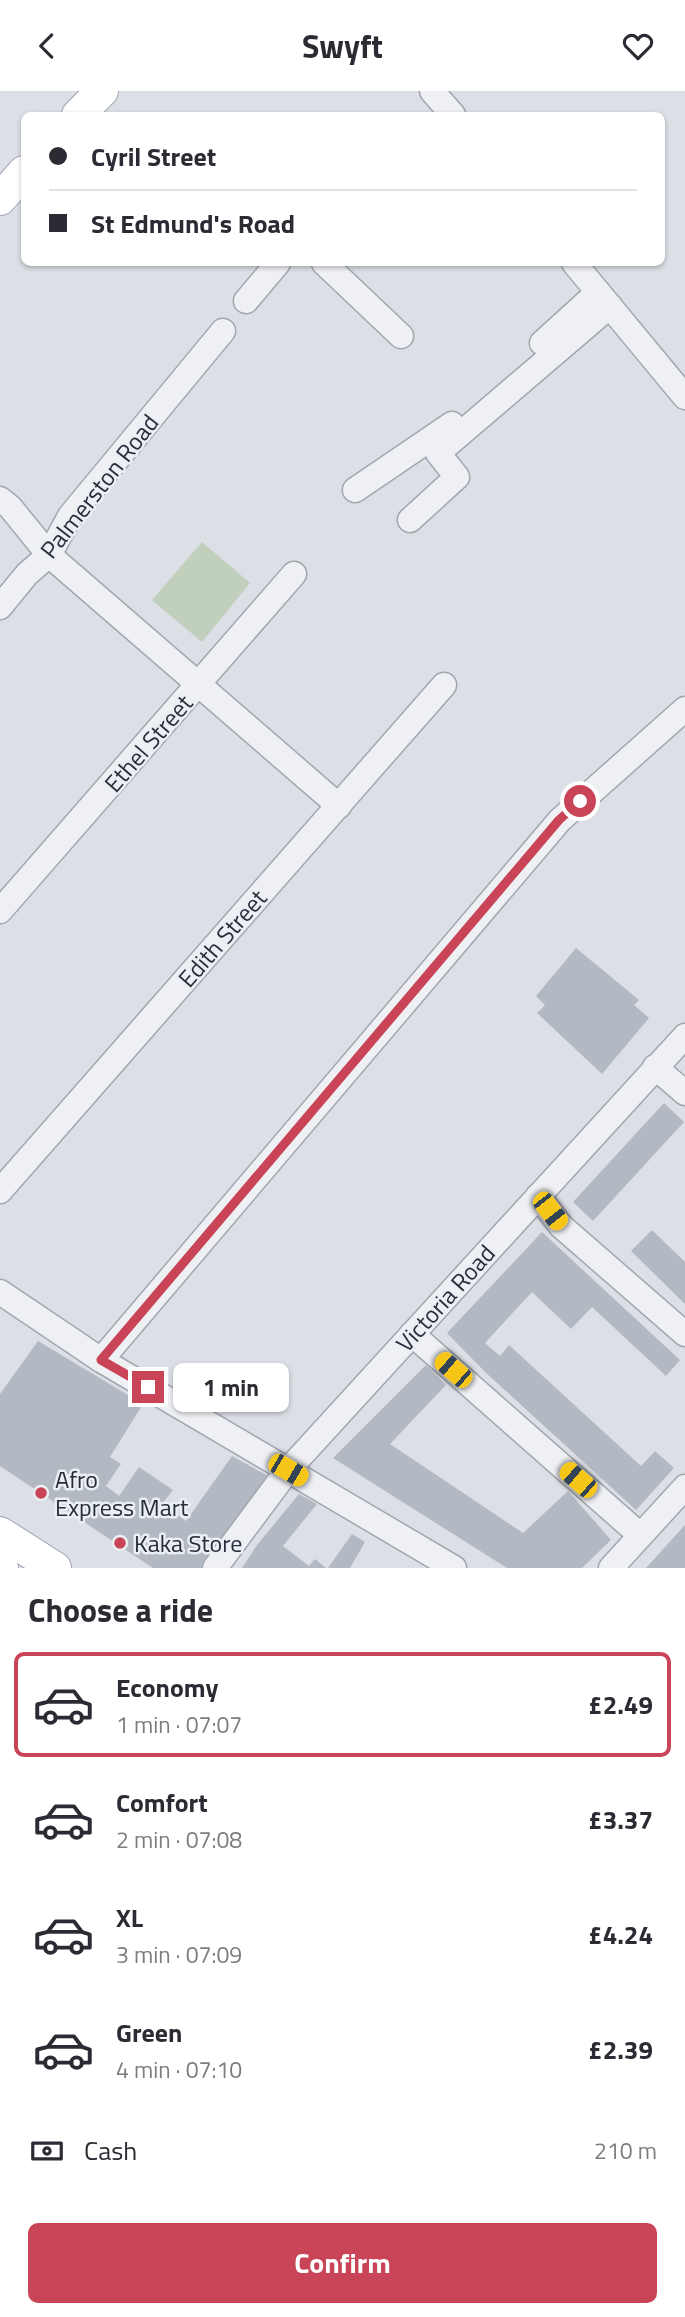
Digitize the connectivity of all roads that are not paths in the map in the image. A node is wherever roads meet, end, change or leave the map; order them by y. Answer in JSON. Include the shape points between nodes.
{"nodes":[{"id":1,"x":102,"y":91,"type":"edge"},
{"id":2,"x":81,"y":112,"type":"edge"},
{"id":3,"x":21,"y":175,"type":"edge"},
{"id":4,"x":0,"y":199,"type":"edge"},
{"id":5,"x":275,"y":266,"type":"edge"},
{"id":6,"x":327,"y":266,"type":"edge"},
{"id":7,"x":576,"y":266,"type":"edge"},
{"id":8,"x":604,"y":299,"type":"junction"},
{"id":9,"x":246,"y":301,"type":"dead end"},
{"id":10,"x":223,"y":331,"type":"dead end"},
{"id":11,"x":401,"y":336,"type":"dead end"},
{"id":12,"x":685,"y":397,"type":"edge"},
{"id":13,"x":355,"y":490,"type":"dead end"},
{"id":14,"x":0,"y":499,"type":"edge"},
{"id":15,"x":410,"y":520,"type":"dead end"},
{"id":16,"x":49,"y":555,"type":"junction"},
{"id":17,"x":294,"y":575,"type":"dead end"},
{"id":18,"x":0,"y":607,"type":"edge"},
{"id":19,"x":200,"y":685,"type":"junction"},
{"id":20,"x":444,"y":685,"type":"dead end"},
{"id":21,"x":685,"y":709,"type":"edge"},
{"id":22,"x":339,"y":806,"type":"junction"},
{"id":23,"x":0,"y":911,"type":"edge"},
{"id":24,"x":685,"y":1036,"type":"edge"},
{"id":25,"x":656,"y":1067,"type":"junction"},
{"id":26,"x":685,"y":1093,"type":"edge"},
{"id":27,"x":0,"y":1191,"type":"edge"},
{"id":28,"x":538,"y":1196,"type":"junction"},
{"id":29,"x":0,"y":1292,"type":"edge"},
{"id":30,"x":412,"y":1334,"type":"junction"},
{"id":31,"x":685,"y":1334,"type":"edge"},
{"id":32,"x":101,"y":1360,"type":"junction"},
{"id":33,"x":288,"y":1470,"type":"junction"},
{"id":34,"x":685,"y":1487,"type":"edge"},
{"id":35,"x":0,"y":1533,"type":"edge"},
{"id":36,"x":640,"y":1535,"type":"junction"},
{"id":37,"x":55,"y":1568,"type":"edge"},
{"id":38,"x":215,"y":1568,"type":"edge"},
{"id":39,"x":454,"y":1568,"type":"edge"},
{"id":40,"x":611,"y":1568,"type":"edge"}],
"edges":[{"from":1,"to":2,"type":"main road"},
{"from":3,"to":4,"type":"main road"},
{"from":5,"to":9,"type":"street"},
{"from":6,"to":11,"type":"street"},
{"from":7,"to":8,"type":"street"},
{"from":8,"to":12,"type":"street"},
{"from":8,"to":13,"type":"street","via":[[457,421]]},
{"from":8,"to":15,"type":"street","via":[[438,453],[457,477]]},
{"from":10,"to":16,"type":"street","name":"Palmerston Road","via":[[70,516]]},
{"from":14,"to":16,"type":"street"},
{"from":16,"to":18,"type":"street","name":"Palmerston Road"},
{"from":16,"to":19,"type":"street"},
{"from":17,"to":19,"type":"street","name":"Ethel Street"},
{"from":19,"to":22,"type":"street"},
{"from":19,"to":23,"type":"street","name":"Ethel Street"},
{"from":20,"to":22,"type":"street","name":"Edith Street"},
{"from":21,"to":32,"type":"street","via":[[559,820]]},
{"from":22,"to":27,"type":"street","name":"Edith Street"},
{"from":24,"to":25,"type":"street","name":"Victoria Road"},
{"from":25,"to":26,"type":"street"},
{"from":25,"to":28,"type":"street","name":"Victoria Road"},
{"from":28,"to":30,"type":"street","name":"Victoria Road"},
{"from":28,"to":31,"type":"street","via":[[561,1226]]},
{"from":29,"to":32,"type":"street"},
{"from":30,"to":33,"type":"street","name":"Victoria Road"},
{"from":30,"to":36,"type":"street"},
{"from":32,"to":33,"type":"street"},
{"from":33,"to":38,"type":"street","name":"Victoria Road"},
{"from":33,"to":39,"type":"street"},
{"from":34,"to":36,"type":"street"},
{"from":35,"to":37,"type":"main road"},
{"from":36,"to":40,"type":"street"}]}
